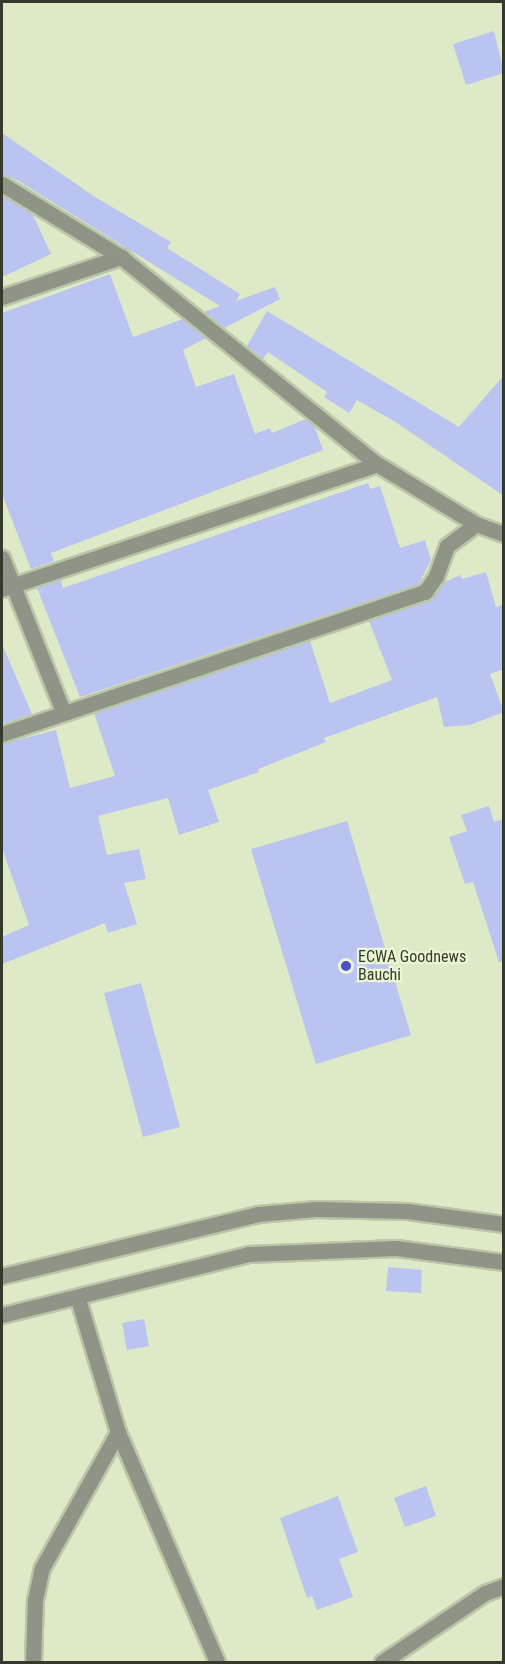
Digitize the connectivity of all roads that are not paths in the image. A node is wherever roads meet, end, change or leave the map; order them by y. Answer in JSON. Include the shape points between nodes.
{"nodes":[{"id":1,"x":2,"y":184,"type":"edge"},
{"id":2,"x":121,"y":257,"type":"junction"},
{"id":3,"x":2,"y":297,"type":"edge"},
{"id":4,"x":377,"y":464,"type":"junction"},
{"id":5,"x":476,"y":524,"type":"junction"},
{"id":6,"x":504,"y":534,"type":"edge"},
{"id":7,"x":2,"y":558,"type":"edge"},
{"id":8,"x":7,"y":587,"type":"edge"},
{"id":9,"x":63,"y":711,"type":"junction"},
{"id":10,"x":2,"y":734,"type":"edge"},
{"id":11,"x":504,"y":1224,"type":"edge"},
{"id":12,"x":504,"y":1262,"type":"edge"},
{"id":13,"x":2,"y":1276,"type":"edge"},
{"id":14,"x":78,"y":1299,"type":"junction"},
{"id":15,"x":2,"y":1315,"type":"edge"},
{"id":16,"x":118,"y":1432,"type":"junction"},
{"id":17,"x":504,"y":1586,"type":"edge"},
{"id":18,"x":33,"y":1662,"type":"edge"},
{"id":19,"x":217,"y":1662,"type":"edge"},
{"id":20,"x":382,"y":1662,"type":"edge"}],
"edges":[{"from":1,"to":2,"type":"street"},
{"from":2,"to":3,"type":"street"},
{"from":2,"to":4,"type":"street"},
{"from":4,"to":5,"type":"street"},
{"from":4,"to":8,"type":"street"},
{"from":5,"to":6,"type":"street"},
{"from":5,"to":9,"type":"street","via":[[447,546],[436,576],[425,591]]},
{"from":7,"to":8,"type":"street"},
{"from":8,"to":9,"type":"street"},
{"from":9,"to":10,"type":"street"},
{"from":11,"to":13,"type":"street","via":[[407,1211],[316,1209],[258,1214]]},
{"from":12,"to":14,"type":"street","via":[[385,1248],[248,1254]]},
{"from":14,"to":15,"type":"street"},
{"from":14,"to":16,"type":"street"},
{"from":16,"to":18,"type":"street","via":[[42,1568],[35,1600]]},
{"from":16,"to":19,"type":"street"},
{"from":17,"to":20,"type":"street","via":[[485,1593]]}]}
